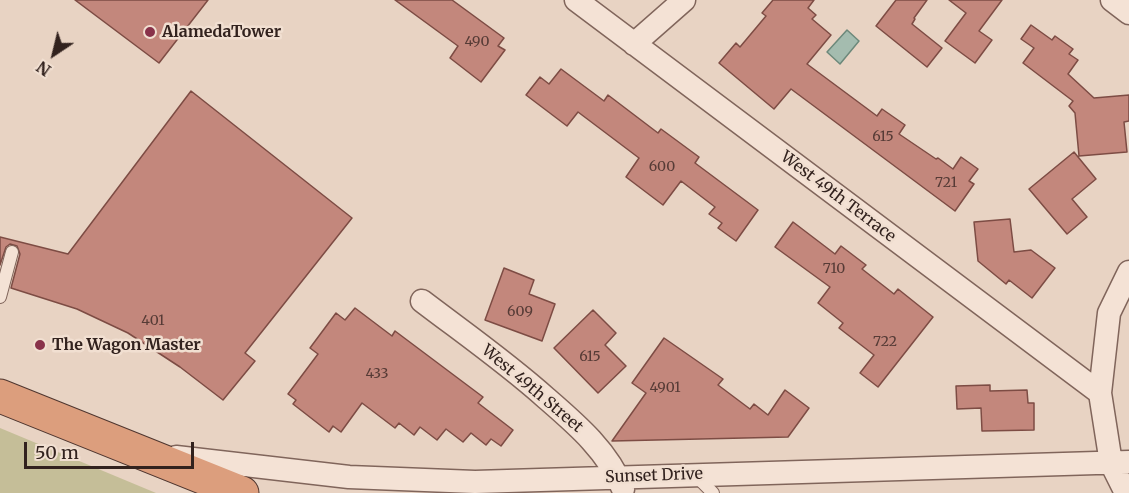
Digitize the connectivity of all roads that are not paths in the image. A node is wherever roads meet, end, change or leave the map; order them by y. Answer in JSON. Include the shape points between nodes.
{"nodes":[{"id":1,"x":576,"y":0,"type":"edge"},
{"id":2,"x":684,"y":0,"type":"edge"},
{"id":3,"x":1112,"y":0,"type":"edge"},
{"id":4,"x":1129,"y":13,"type":"edge"},
{"id":5,"x":634,"y":44,"type":"junction"},
{"id":6,"x":12,"y":252,"type":"dead end"},
{"id":7,"x":1129,"y":272,"type":"edge"},
{"id":8,"x":0,"y":297,"type":"edge"},
{"id":9,"x":422,"y":301,"type":"dead end"},
{"id":10,"x":1100,"y":393,"type":"junction"},
{"id":11,"x":0,"y":396,"type":"edge"},
{"id":12,"x":145,"y":454,"type":"junction"},
{"id":13,"x":1120,"y":462,"type":"edge"},
{"id":14,"x":695,"y":475,"type":"junction"},
{"id":15,"x":621,"y":485,"type":"edge"},
{"id":16,"x":242,"y":493,"type":"edge"},
{"id":17,"x":713,"y":493,"type":"edge"},
{"id":18,"x":1126,"y":493,"type":"edge"}],
"edges":[{"from":1,"to":5,"type":"street","name":"West 49th Terrace"},
{"from":2,"to":5,"type":"street"},
{"from":3,"to":4,"type":"street"},
{"from":5,"to":10,"type":"street","name":"West 49th Terrace"},
{"from":6,"to":8,"type":"lane"},
{"from":7,"to":10,"type":"street","via":[[1109,313]]},
{"from":9,"to":15,"type":"street","name":"West 49th Street","via":[[520,375],[583,430]]},
{"from":10,"to":13,"type":"street"},
{"from":11,"to":12,"type":"highway"},
{"from":12,"to":15,"type":"street","name":"Sunset Drive","via":[[349,477]]},
{"from":12,"to":16,"type":"highway"},
{"from":13,"to":14,"type":"street","name":"Sunset Drive"},
{"from":13,"to":18,"type":"street"},
{"from":14,"to":15,"type":"street","name":"Sunset Drive"},
{"from":14,"to":17,"type":"lane"}]}
